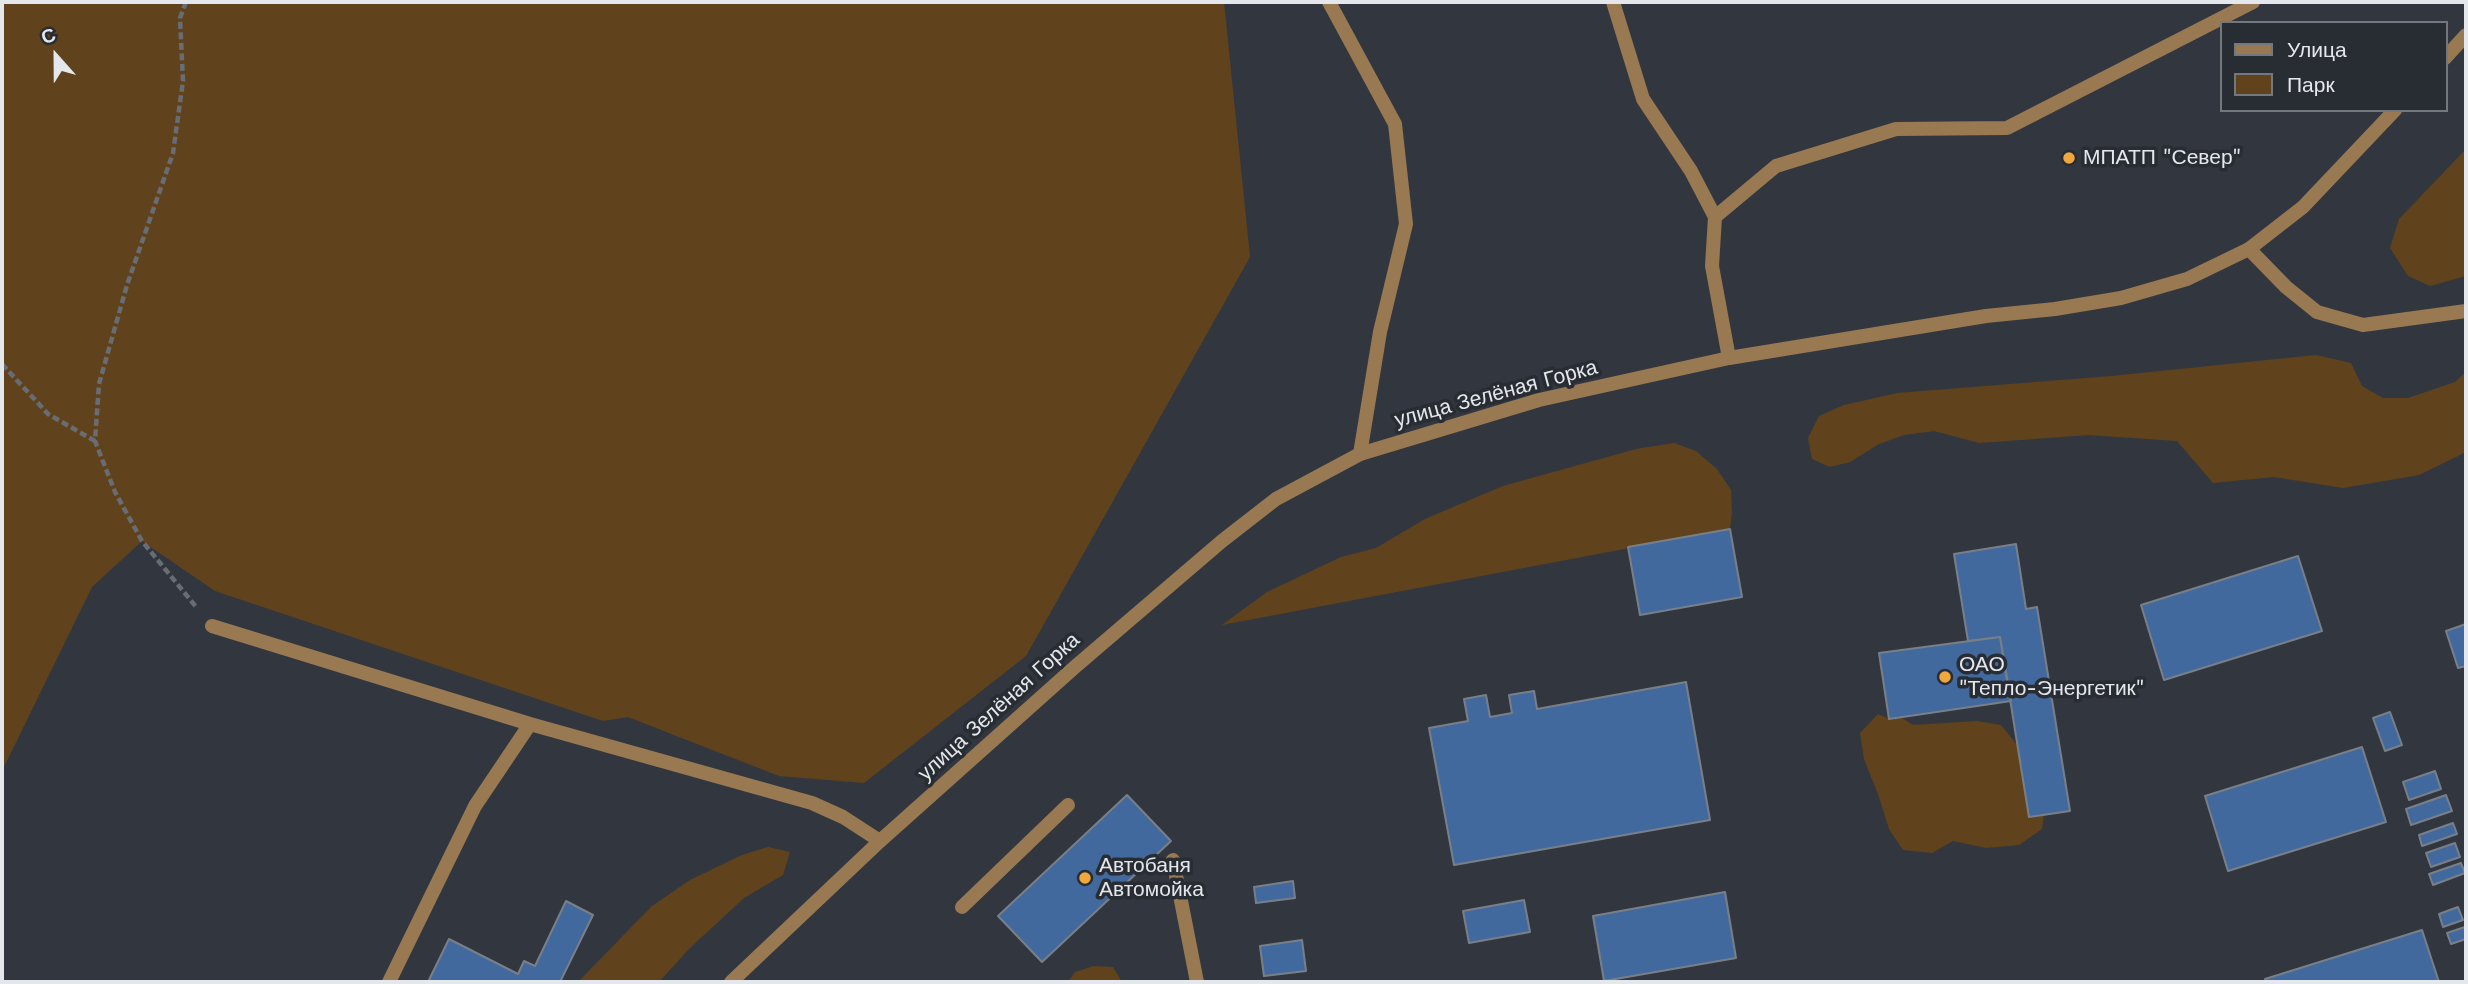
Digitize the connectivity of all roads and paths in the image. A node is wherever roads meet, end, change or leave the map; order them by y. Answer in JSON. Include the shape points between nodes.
{"nodes":[{"id":1,"x":186,"y":2,"type":"edge"},
{"id":2,"x":1329,"y":2,"type":"edge"},
{"id":3,"x":1613,"y":2,"type":"edge"},
{"id":4,"x":2253,"y":2,"type":"edge"},
{"id":5,"x":2466,"y":36,"type":"edge"},
{"id":6,"x":2447,"y":56,"type":"edge"},
{"id":7,"x":2393,"y":112,"type":"edge"},
{"id":8,"x":1716,"y":217,"type":"junction"},
{"id":9,"x":2249,"y":248,"type":"junction"},
{"id":10,"x":2466,"y":311,"type":"edge"},
{"id":11,"x":1729,"y":358,"type":"junction"},
{"id":12,"x":2,"y":364,"type":"edge"},
{"id":13,"x":95,"y":441,"type":"junction"},
{"id":14,"x":1360,"y":454,"type":"junction"},
{"id":15,"x":212,"y":626,"type":"joint"},
{"id":16,"x":530,"y":724,"type":"junction"},
{"id":17,"x":1068,"y":805,"type":"dead end"},
{"id":18,"x":880,"y":841,"type":"junction"},
{"id":19,"x":1173,"y":860,"type":"dead end"},
{"id":20,"x":962,"y":907,"type":"dead end"},
{"id":21,"x":389,"y":982,"type":"edge"},
{"id":22,"x":731,"y":982,"type":"edge"},
{"id":23,"x":1197,"y":982,"type":"edge"}],
"edges":[{"from":1,"to":13,"type":"path","via":[[180,18],[183,81],[173,153],[127,285],[99,384]]},
{"from":2,"to":14,"type":"street","via":[[1395,124],[1406,224],[1380,332]]},
{"from":3,"to":8,"type":"street","via":[[1643,99]]},
{"from":4,"to":8,"type":"street","via":[[2007,128],[1896,129],[1776,166]]},
{"from":5,"to":6,"type":"street"},
{"from":7,"to":9,"type":"street","name":"улица Зелёная Горка","via":[[2304,207]]},
{"from":8,"to":11,"type":"street","via":[[1712,266]]},
{"from":9,"to":10,"type":"street","via":[[2317,312],[2363,325]]},
{"from":9,"to":11,"type":"street","name":"улица Зелёная Горка","via":[[2187,279],[2121,298]]},
{"from":11,"to":14,"type":"street","name":"улица Зелёная Горка","via":[[1539,400]]},
{"from":12,"to":13,"type":"path","via":[[48,414]]},
{"from":13,"to":15,"type":"path","via":[[115,492],[142,541]]},
{"from":14,"to":18,"type":"street","name":"улица Зелёная Горка","via":[[1276,499],[1222,541]]},
{"from":15,"to":16,"type":"street"},
{"from":16,"to":18,"type":"street","via":[[812,803]]},
{"from":16,"to":21,"type":"street","via":[[475,806]]},
{"from":17,"to":20,"type":"street"},
{"from":18,"to":22,"type":"street","name":"улица Зелёная Горка"},
{"from":19,"to":23,"type":"street"}]}
